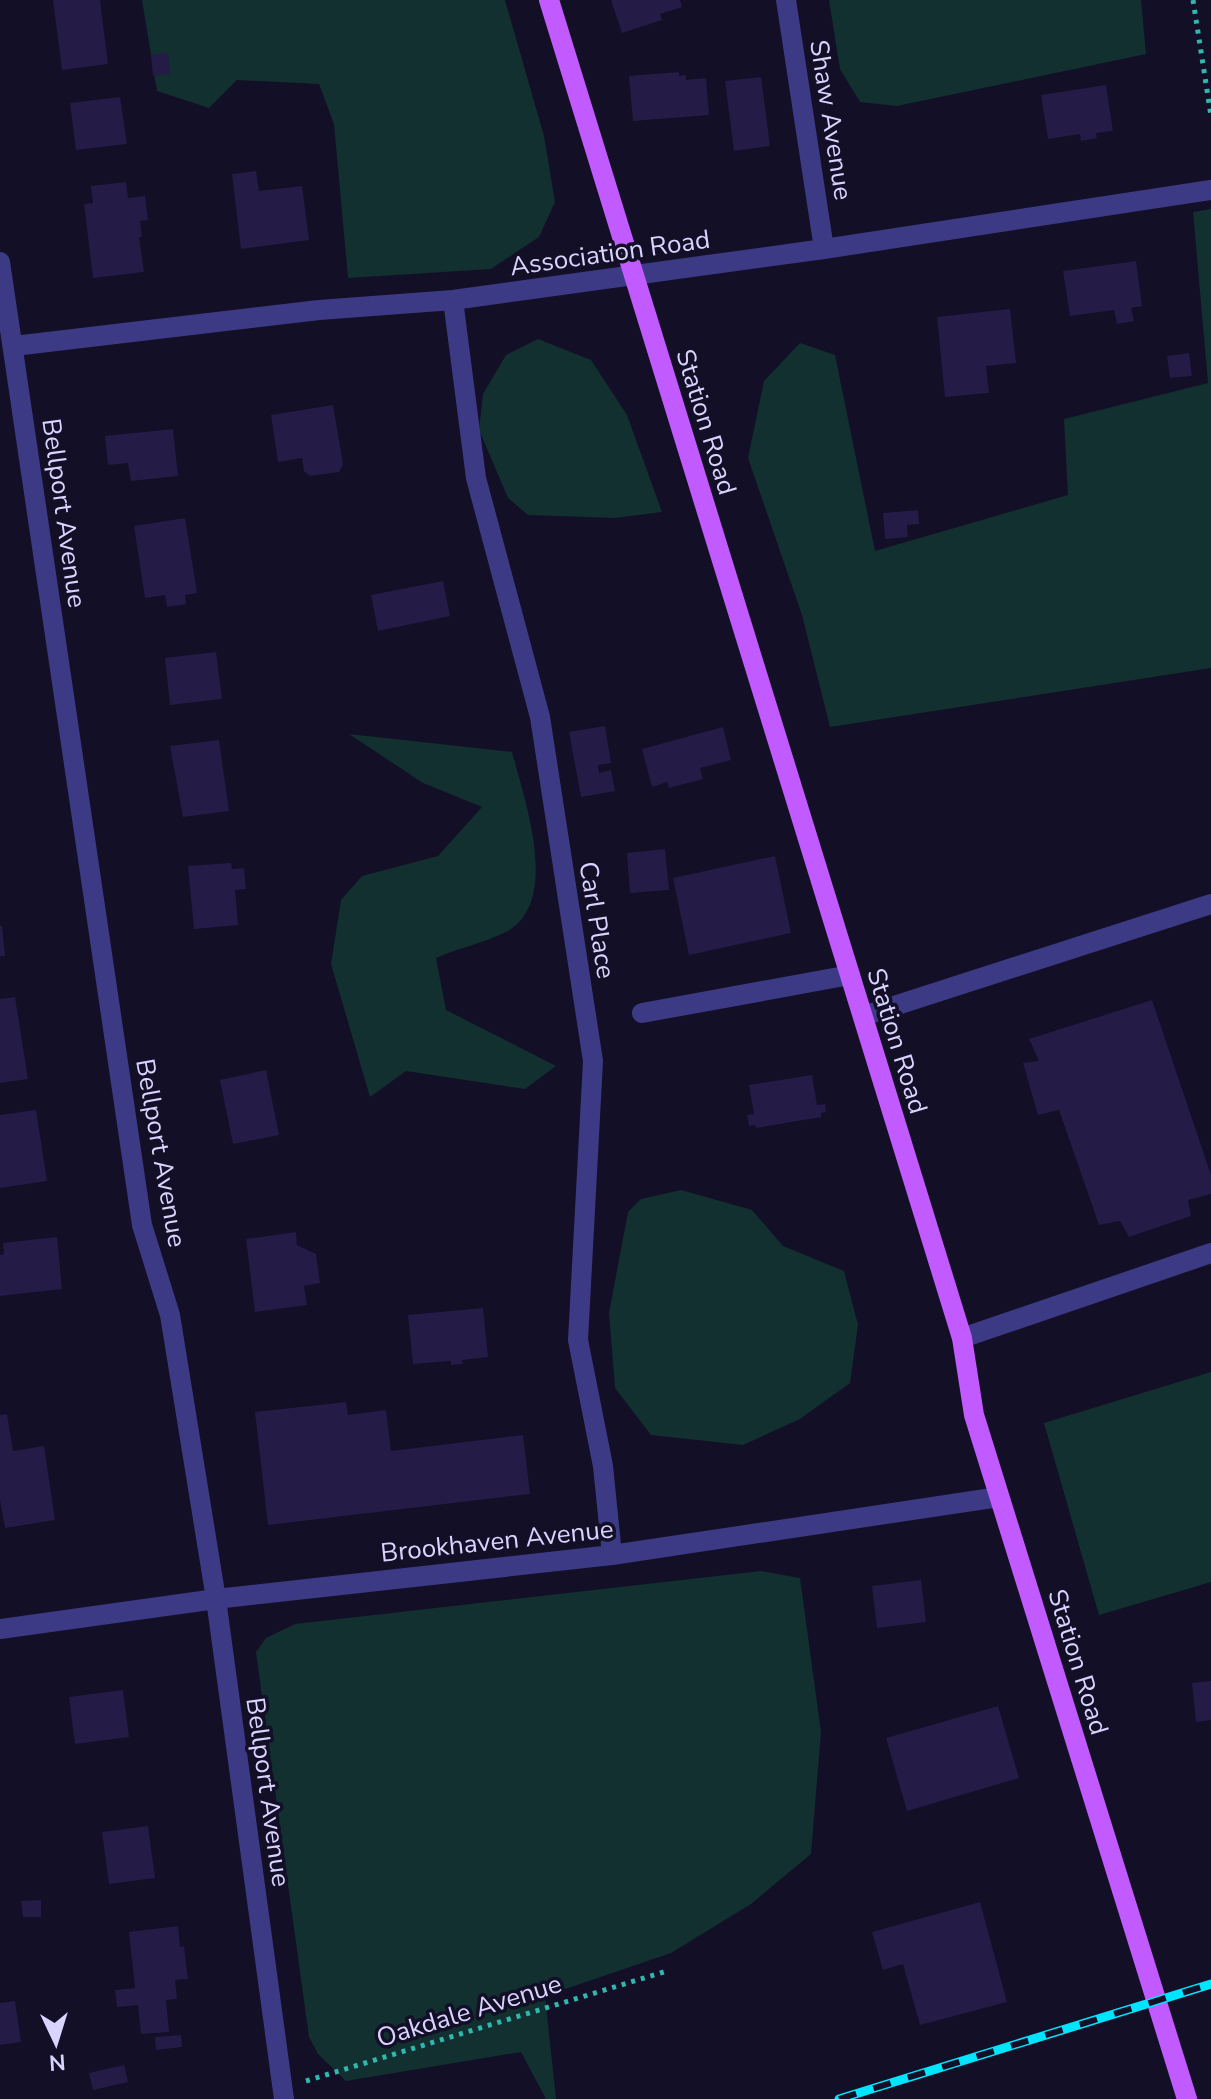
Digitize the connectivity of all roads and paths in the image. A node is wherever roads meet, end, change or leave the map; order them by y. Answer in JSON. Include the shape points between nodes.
{"nodes":[{"id":1,"x":549,"y":0,"type":"edge"},
{"id":2,"x":786,"y":0,"type":"edge"},
{"id":3,"x":1193,"y":0,"type":"edge"},
{"id":4,"x":1211,"y":116,"type":"edge"},
{"id":5,"x":1211,"y":190,"type":"edge"},
{"id":6,"x":824,"y":249,"type":"junction"},
{"id":7,"x":0,"y":262,"type":"edge"},
{"id":8,"x":634,"y":276,"type":"junction"},
{"id":9,"x":453,"y":300,"type":"junction"},
{"id":10,"x":14,"y":346,"type":"junction"},
{"id":11,"x":1211,"y":904,"type":"edge"},
{"id":12,"x":850,"y":975,"type":"junction"},
{"id":13,"x":642,"y":1013,"type":"dead end"},
{"id":14,"x":863,"y":1016,"type":"junction"},
{"id":15,"x":1211,"y":1253,"type":"edge"},
{"id":16,"x":962,"y":1338,"type":"junction"},
{"id":17,"x":999,"y":1497,"type":"junction"},
{"id":18,"x":612,"y":1555,"type":"junction"},
{"id":19,"x":216,"y":1599,"type":"junction"},
{"id":20,"x":0,"y":1629,"type":"edge"},
{"id":21,"x":667,"y":1971,"type":"dead end"},
{"id":22,"x":283,"y":2094,"type":"edge"},
{"id":23,"x":1187,"y":2099,"type":"edge"}],
"edges":[{"from":1,"to":8,"type":"main road","name":"Station Road"},
{"from":2,"to":6,"type":"street","name":"Shaw Avenue"},
{"from":3,"to":4,"type":"path"},
{"from":5,"to":6,"type":"street","name":"Association Road"},
{"from":6,"to":8,"type":"street","name":"Association Road"},
{"from":7,"to":10,"type":"street","name":"Bellport Avenue"},
{"from":8,"to":9,"type":"street","name":"Association Road"},
{"from":8,"to":12,"type":"main road","name":"Station Road"},
{"from":9,"to":10,"type":"street","name":"Association Road","via":[[319,310]]},
{"from":9,"to":18,"type":"street","name":"Carl Place","via":[[476,478],[540,717],[593,1061],[578,1340],[603,1466]]},
{"from":10,"to":19,"type":"street","name":"Bellport Avenue","via":[[142,1225],[170,1315]]},
{"from":11,"to":14,"type":"street"},
{"from":12,"to":13,"type":"street"},
{"from":12,"to":14,"type":"main road","name":"Station Road"},
{"from":14,"to":16,"type":"main road","name":"Station Road"},
{"from":15,"to":16,"type":"street"},
{"from":16,"to":17,"type":"main road","name":"Station Road","via":[[974,1415]]},
{"from":17,"to":18,"type":"street","name":"Brookhaven Avenue"},
{"from":17,"to":23,"type":"main road","name":"Station Road"},
{"from":18,"to":19,"type":"street","name":"Brookhaven Avenue"},
{"from":19,"to":20,"type":"street","name":"Brookhaven Avenue"},
{"from":19,"to":22,"type":"street","name":"Bellport Avenue"},
{"from":21,"to":22,"type":"path","name":"Oakdale Avenue"}]}
